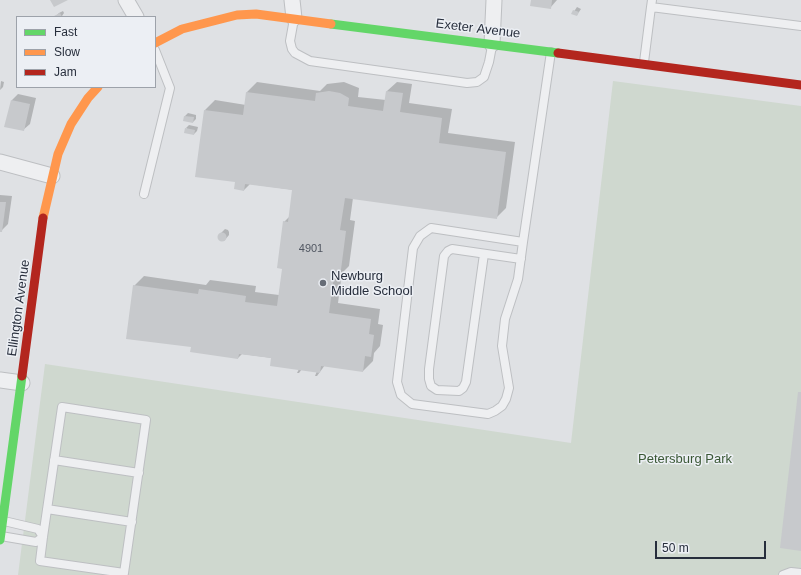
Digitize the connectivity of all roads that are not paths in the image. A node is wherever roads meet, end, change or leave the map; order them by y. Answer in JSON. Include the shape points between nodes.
{"nodes":[{"id":1,"x":126,"y":0,"type":"edge"},
{"id":2,"x":292,"y":0,"type":"edge"},
{"id":3,"x":494,"y":0,"type":"edge"},
{"id":4,"x":652,"y":4,"type":"edge"},
{"id":5,"x":135,"y":16,"type":"edge"},
{"id":6,"x":294,"y":18,"type":"junction"},
{"id":7,"x":801,"y":26,"type":"edge"},
{"id":8,"x":156,"y":42,"type":"edge"},
{"id":9,"x":492,"y":44,"type":"junction"},
{"id":10,"x":551,"y":52,"type":"junction"},
{"id":11,"x":156,"y":53,"type":"edge"},
{"id":12,"x":644,"y":64,"type":"junction"},
{"id":13,"x":801,"y":85,"type":"edge"},
{"id":14,"x":97,"y":88,"type":"edge"},
{"id":15,"x":0,"y":162,"type":"edge"},
{"id":16,"x":52,"y":176,"type":"junction"},
{"id":17,"x":144,"y":194,"type":"dead end"},
{"id":18,"x":524,"y":242,"type":"junction"},
{"id":19,"x":484,"y":254,"type":"junction"},
{"id":20,"x":521,"y":259,"type":"junction"},
{"id":21,"x":0,"y":380,"type":"edge"},
{"id":22,"x":22,"y":383,"type":"junction"},
{"id":23,"x":54,"y":460,"type":"junction"},
{"id":24,"x":139,"y":473,"type":"junction"},
{"id":25,"x":47,"y":509,"type":"junction"},
{"id":26,"x":2,"y":521,"type":"junction"},
{"id":27,"x":132,"y":522,"type":"junction"},
{"id":28,"x":0,"y":536,"type":"edge"},
{"id":29,"x":43,"y":537,"type":"junction"},
{"id":30,"x":0,"y":540,"type":"edge"},
{"id":31,"x":801,"y":573,"type":"edge"},
{"id":32,"x":783,"y":575,"type":"edge"}],
"edges":[{"from":1,"to":5,"type":"street"},
{"from":2,"to":6,"type":"street"},
{"from":3,"to":9,"type":"street"},
{"from":4,"to":7,"type":"lane"},
{"from":4,"to":12,"type":"lane"},
{"from":6,"to":8,"type":"street","name":"Exeter Avenue","via":[[237,15],[182,29]]},
{"from":6,"to":9,"type":"street","name":"Exeter Avenue"},
{"from":6,"to":9,"type":"lane","via":[[290,41],[292,49],[302,58],[467,83],[477,82],[484,77]]},
{"from":9,"to":10,"type":"street","name":"Exeter Avenue"},
{"from":10,"to":12,"type":"street","name":"Exeter Avenue"},
{"from":10,"to":18,"type":"lane"},
{"from":11,"to":17,"type":"lane","via":[[170,88]]},
{"from":12,"to":13,"type":"street","name":"Exeter Avenue"},
{"from":14,"to":16,"type":"street","via":[[71,124]]},
{"from":15,"to":16,"type":"street"},
{"from":16,"to":22,"type":"street","name":"Ellington Avenue","via":[[44,213]]},
{"from":18,"to":20,"type":"lane"},
{"from":18,"to":20,"type":"lane","via":[[431,228],[420,236],[413,248],[397,382],[401,395],[412,404],[488,414],[502,406],[509,388],[502,346],[505,319],[518,279]]},
{"from":19,"to":19,"type":"lane","via":[[452,249],[444,256],[429,369],[431,386],[437,390],[459,391],[466,382]]},
{"from":19,"to":20,"type":"lane"},
{"from":21,"to":22,"type":"street"},
{"from":22,"to":26,"type":"street","name":"Ellington Avenue"},
{"from":23,"to":24,"type":"lane"},
{"from":23,"to":24,"type":"lane","via":[[62,407],[70,408],[146,420]]},
{"from":23,"to":25,"type":"lane"},
{"from":24,"to":27,"type":"lane"},
{"from":25,"to":27,"type":"lane"},
{"from":25,"to":29,"type":"lane"},
{"from":26,"to":28,"type":"street","name":"Ellington Avenue"},
{"from":26,"to":29,"type":"lane","via":[[38,529]]},
{"from":27,"to":29,"type":"lane","via":[[124,573],[40,561]]},
{"from":28,"to":29,"type":"lane","via":[[36,542]]},
{"from":28,"to":30,"type":"street","name":"Ellington Avenue"},
{"from":31,"to":32,"type":"lane","via":[[791,572]]}]}
